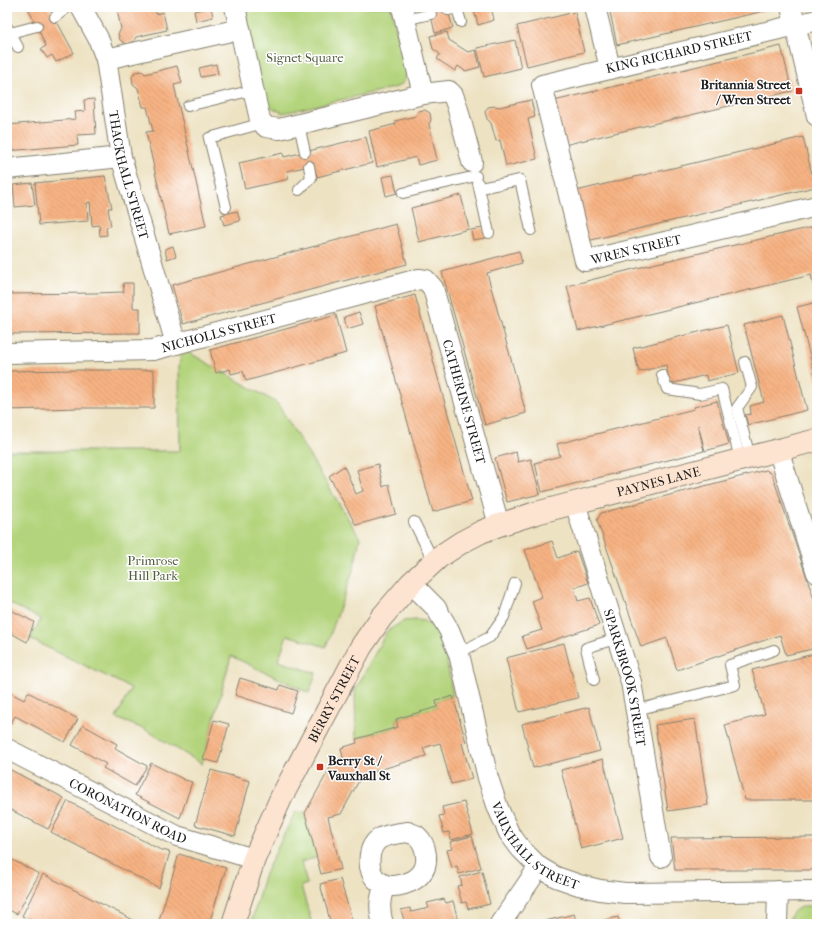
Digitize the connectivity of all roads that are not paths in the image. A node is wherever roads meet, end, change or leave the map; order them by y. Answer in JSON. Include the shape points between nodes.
{"nodes":[{"id":1,"x":68,"y":7,"type":"edge"},
{"id":2,"x":81,"y":7,"type":"edge"},
{"id":3,"x":235,"y":7,"type":"edge"},
{"id":4,"x":596,"y":7,"type":"edge"},
{"id":5,"x":448,"y":10,"type":"dead end"},
{"id":6,"x":404,"y":14,"type":"edge"},
{"id":7,"x":431,"y":14,"type":"dead end"},
{"id":8,"x":793,"y":16,"type":"edge"},
{"id":9,"x":55,"y":17,"type":"dead end"},
{"id":10,"x":817,"y":20,"type":"edge"},
{"id":11,"x":461,"y":22,"type":"dead end"},
{"id":12,"x":37,"y":26,"type":"dead end"},
{"id":13,"x":8,"y":30,"type":"edge"},
{"id":14,"x":240,"y":30,"type":"junction"},
{"id":15,"x":18,"y":47,"type":"dead end"},
{"id":16,"x":106,"y":59,"type":"junction"},
{"id":17,"x":610,"y":68,"type":"junction"},
{"id":18,"x":542,"y":85,"type":"joint"},
{"id":19,"x":253,"y":90,"type":"junction"},
{"id":20,"x":423,"y":94,"type":"junction"},
{"id":21,"x":188,"y":106,"type":"dead end"},
{"id":22,"x":817,"y":116,"type":"edge"},
{"id":23,"x":263,"y":123,"type":"junction"},
{"id":24,"x":299,"y":125,"type":"junction"},
{"id":25,"x":305,"y":152,"type":"dead end"},
{"id":26,"x":121,"y":157,"type":"junction"},
{"id":27,"x":309,"y":166,"type":"dead end"},
{"id":28,"x":7,"y":169,"type":"edge"},
{"id":29,"x":474,"y":169,"type":"junction"},
{"id":30,"x":480,"y":188,"type":"junction"},
{"id":31,"x":299,"y":190,"type":"dead end"},
{"id":32,"x":403,"y":193,"type":"dead end"},
{"id":33,"x":817,"y":206,"type":"edge"},
{"id":34,"x":226,"y":207,"type":"dead end"},
{"id":35,"x":531,"y":230,"type":"dead end"},
{"id":36,"x":489,"y":233,"type":"dead end"},
{"id":37,"x":426,"y":280,"type":"joint"},
{"id":38,"x":176,"y":344,"type":"junction"},
{"id":39,"x":7,"y":353,"type":"edge"},
{"id":40,"x":745,"y":362,"type":"dead end"},
{"id":41,"x":662,"y":375,"type":"dead end"},
{"id":42,"x":817,"y":440,"type":"edge"},
{"id":43,"x":778,"y":449,"type":"junction"},
{"id":44,"x":745,"y":458,"type":"junction"},
{"id":45,"x":575,"y":503,"type":"junction"},
{"id":46,"x":414,"y":522,"type":"dead end"},
{"id":47,"x":500,"y":525,"type":"junction"},
{"id":48,"x":434,"y":562,"type":"junction"},
{"id":49,"x":817,"y":573,"type":"edge"},
{"id":50,"x":411,"y":583,"type":"junction"},
{"id":51,"x":515,"y":583,"type":"dead end"},
{"id":52,"x":618,"y":638,"type":"junction"},
{"id":53,"x":774,"y":650,"type":"dead end"},
{"id":54,"x":458,"y":653,"type":"junction"},
{"id":55,"x":594,"y":680,"type":"dead end"},
{"id":56,"x":636,"y":710,"type":"junction"},
{"id":57,"x":7,"y":749,"type":"edge"},
{"id":58,"x":661,"y":857,"type":"dead end"},
{"id":59,"x":254,"y":859,"type":"junction"},
{"id":60,"x":538,"y":867,"type":"junction"},
{"id":61,"x":385,"y":885,"type":"dead end"},
{"id":62,"x":778,"y":891,"type":"junction"},
{"id":63,"x":817,"y":891,"type":"edge"},
{"id":64,"x":233,"y":924,"type":"edge"},
{"id":65,"x":383,"y":924,"type":"edge"},
{"id":66,"x":500,"y":924,"type":"edge"},
{"id":67,"x":777,"y":924,"type":"edge"}],
"edges":[{"from":1,"to":9,"type":"lane"},
{"from":2,"to":16,"type":"street","name":"THACKHALL STREET"},
{"from":3,"to":14,"type":"street"},
{"from":4,"to":17,"type":"street"},
{"from":5,"to":11,"type":"lane","via":[[457,8]]},
{"from":6,"to":7,"type":"lane"},
{"from":6,"to":20,"type":"street"},
{"from":8,"to":10,"type":"street","name":"KING RICHARD STREET"},
{"from":8,"to":17,"type":"street","name":"KING RICHARD STREET"},
{"from":8,"to":22,"type":"street"},
{"from":12,"to":13,"type":"lane"},
{"from":13,"to":15,"type":"lane"},
{"from":14,"to":16,"type":"street"},
{"from":14,"to":19,"type":"street"},
{"from":16,"to":26,"type":"street","name":"THACKHALL STREET"},
{"from":17,"to":18,"type":"street","name":"KING RICHARD STREET"},
{"from":18,"to":33,"type":"street","name":"WREN STREET","via":[[585,261]]},
{"from":19,"to":21,"type":"lane"},
{"from":19,"to":23,"type":"street","via":[[260,120]]},
{"from":20,"to":24,"type":"street"},
{"from":20,"to":29,"type":"street","via":[[449,91],[453,95]]},
{"from":23,"to":24,"type":"street","via":[[266,127],[279,129]]},
{"from":23,"to":34,"type":"lane","via":[[209,138]]},
{"from":24,"to":25,"type":"lane"},
{"from":26,"to":28,"type":"street"},
{"from":26,"to":38,"type":"street","name":"THACKHALL STREET"},
{"from":27,"to":31,"type":"lane","via":[[311,178]]},
{"from":29,"to":30,"type":"lane"},
{"from":29,"to":32,"type":"lane"},
{"from":30,"to":35,"type":"lane","via":[[520,180]]},
{"from":30,"to":36,"type":"lane"},
{"from":37,"to":38,"type":"street","name":"NICHOLLS STREET","via":[[419,279]]},
{"from":37,"to":47,"type":"street","name":"CATHERINE STREET","via":[[433,288]]},
{"from":38,"to":39,"type":"street","name":"NICHOLLS STREET","via":[[153,350]]},
{"from":40,"to":44,"type":"lane","via":[[752,386],[737,408]]},
{"from":41,"to":44,"type":"lane","via":[[667,389],[700,394],[722,389]]},
{"from":42,"to":43,"type":"street","name":"PAYNES LANE"},
{"from":43,"to":44,"type":"street","name":"PAYNES LANE"},
{"from":43,"to":49,"type":"street"},
{"from":44,"to":45,"type":"street","name":"PAYNES LANE"},
{"from":45,"to":47,"type":"street","name":"PAYNES LANE"},
{"from":45,"to":52,"type":"street","name":"SPARKBROOK STREET"},
{"from":46,"to":48,"type":"lane"},
{"from":47,"to":48,"type":"street","name":"BERRY STREET","via":[[462,542]]},
{"from":48,"to":50,"type":"street","name":"BERRY STREET"},
{"from":50,"to":54,"type":"street","name":"VAUXHALL STREET","via":[[436,608],[449,630]]},
{"from":50,"to":59,"type":"street","name":"BERRY STREET","via":[[381,618],[361,647],[280,798]]},
{"from":51,"to":54,"type":"lane","via":[[504,617],[490,637]]},
{"from":52,"to":55,"type":"lane","via":[[586,648]]},
{"from":52,"to":56,"type":"street","name":"SPARKBROOK STREET"},
{"from":53,"to":56,"type":"lane","via":[[730,665],[735,684]]},
{"from":54,"to":60,"type":"street","name":"VAUXHALL STREET","via":[[488,778],[498,808],[509,833]]},
{"from":56,"to":58,"type":"street","name":"SPARKBROOK STREET"},
{"from":57,"to":59,"type":"street","name":"CORONATION ROAD","via":[[177,836]]},
{"from":59,"to":64,"type":"street","name":"BERRY STREET"},
{"from":60,"to":62,"type":"street","name":"VAUXHALL STREET","via":[[579,885],[625,893]]},
{"from":60,"to":66,"type":"street"},
{"from":61,"to":65,"type":"street","via":[[380,896]]},
{"from":62,"to":63,"type":"street","name":"VAUXHALL STREET"},
{"from":62,"to":67,"type":"street"}]}
